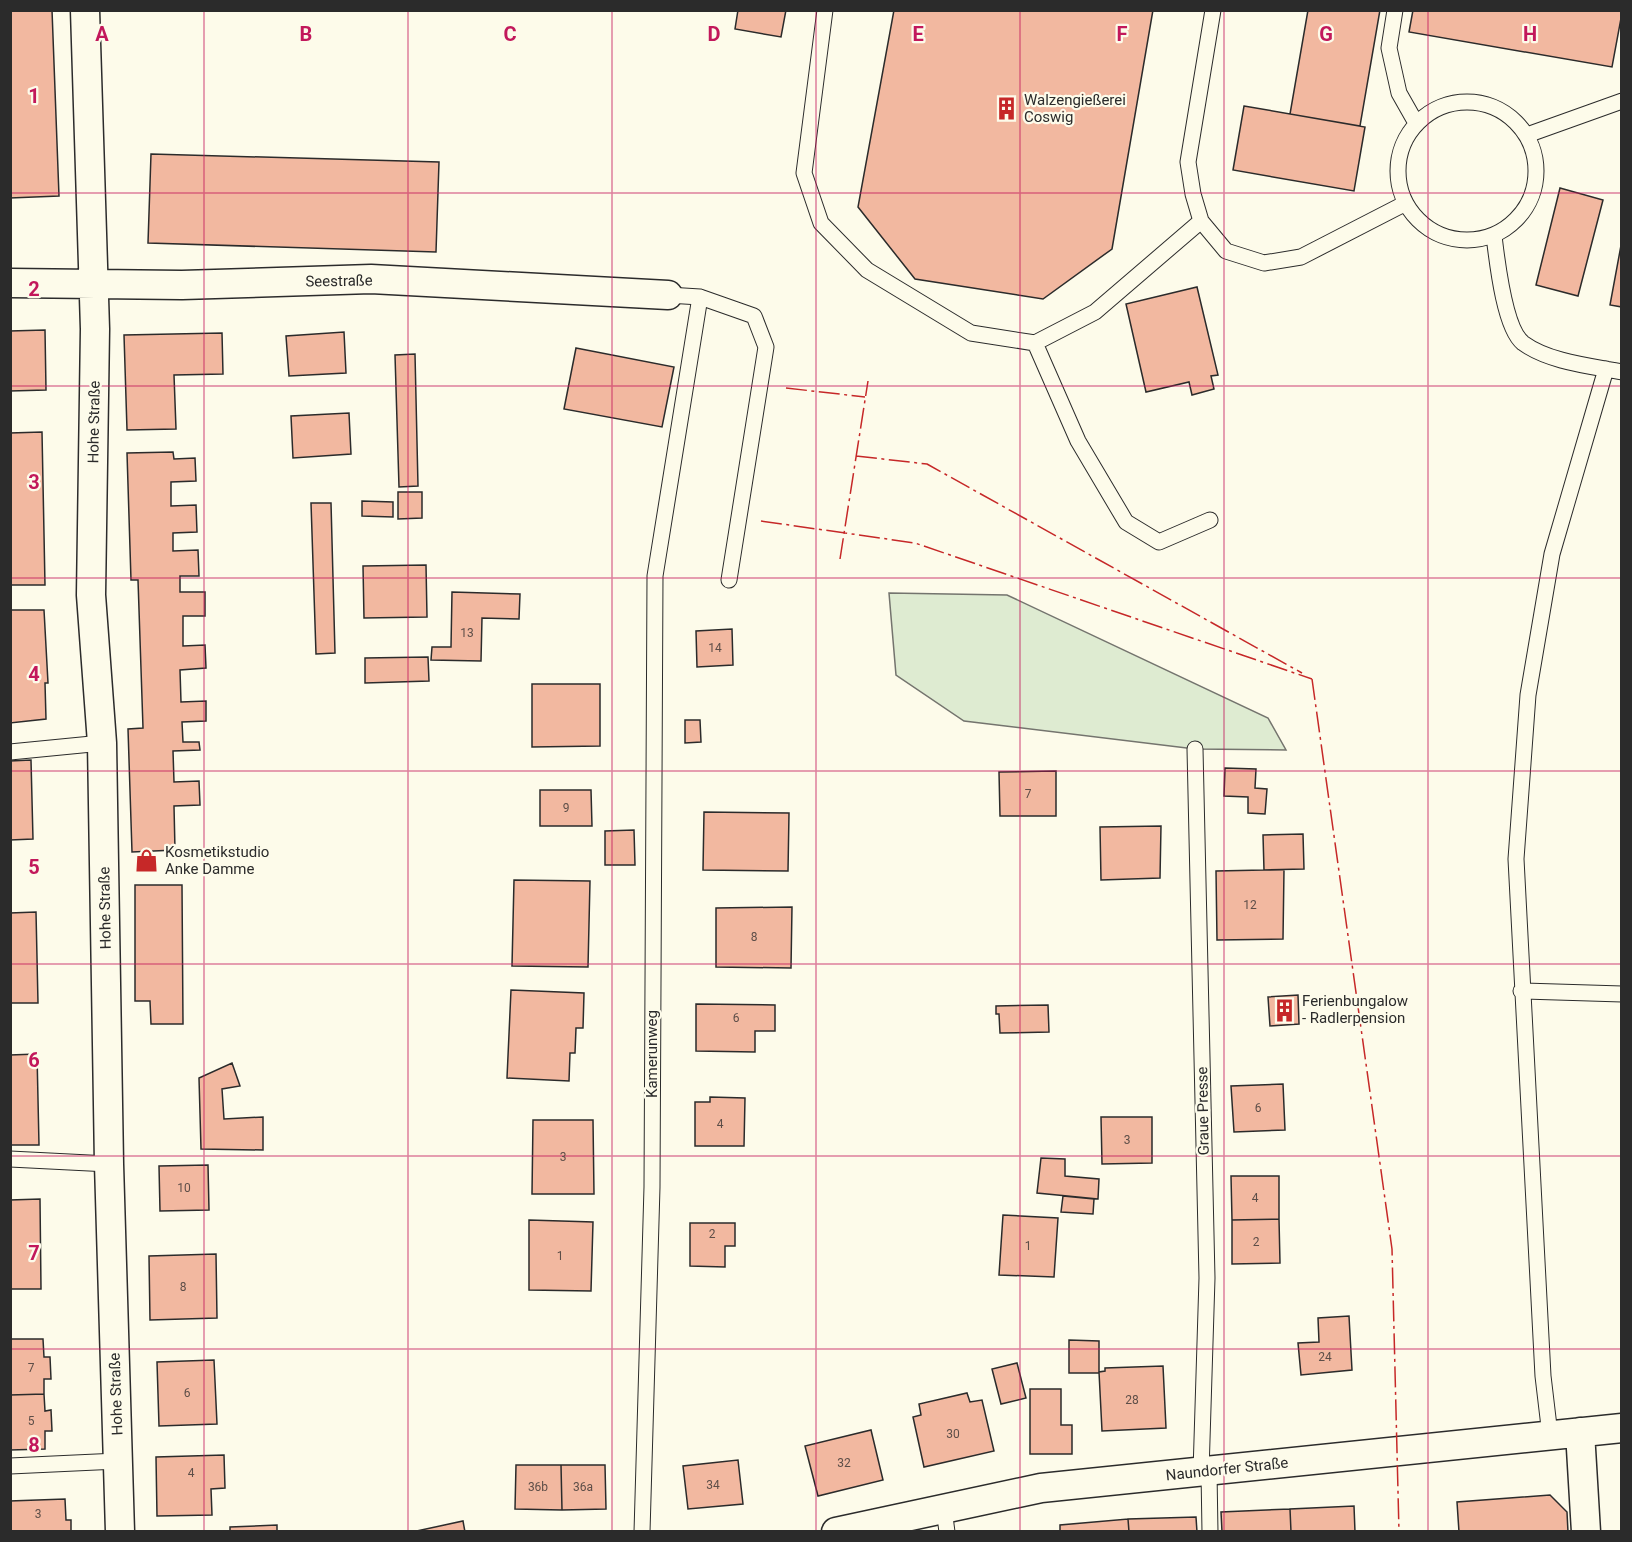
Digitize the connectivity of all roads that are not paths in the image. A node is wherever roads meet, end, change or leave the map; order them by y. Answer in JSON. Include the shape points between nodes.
{"nodes":[{"id":1,"x":85,"y":10,"type":"edge"},
{"id":2,"x":825,"y":10,"type":"edge"},
{"id":3,"x":1213,"y":10,"type":"edge"},
{"id":4,"x":1395,"y":10,"type":"edge"},
{"id":5,"x":1622,"y":101,"type":"edge"},
{"id":6,"x":1416,"y":123,"type":"junction"},
{"id":7,"x":1527,"y":135,"type":"junction"},
{"id":8,"x":1404,"y":204,"type":"junction"},
{"id":9,"x":1201,"y":221,"type":"junction"},
{"id":10,"x":1494,"y":236,"type":"junction"},
{"id":11,"x":10,"y":284,"type":"edge"},
{"id":12,"x":95,"y":285,"type":"junction"},
{"id":13,"x":668,"y":295,"type":"joint"},
{"id":14,"x":700,"y":297,"type":"junction"},
{"id":15,"x":1035,"y":343,"type":"junction"},
{"id":16,"x":1606,"y":369,"type":"junction"},
{"id":17,"x":1622,"y":372,"type":"edge"},
{"id":18,"x":1210,"y":520,"type":"dead end"},
{"id":19,"x":729,"y":580,"type":"dead end"},
{"id":20,"x":102,"y":742,"type":"junction"},
{"id":21,"x":1195,"y":749,"type":"dead end"},
{"id":22,"x":10,"y":752,"type":"edge"},
{"id":23,"x":1521,"y":991,"type":"junction"},
{"id":24,"x":1622,"y":994,"type":"edge"},
{"id":25,"x":10,"y":1160,"type":"edge"},
{"id":26,"x":109,"y":1164,"type":"junction"},
{"id":27,"x":1622,"y":1428,"type":"edge"},
{"id":28,"x":1580,"y":1432,"type":"junction"},
{"id":29,"x":1550,"y":1435,"type":"junction"},
{"id":30,"x":118,"y":1461,"type":"junction"},
{"id":31,"x":10,"y":1466,"type":"edge"},
{"id":32,"x":1205,"y":1472,"type":"junction"},
{"id":33,"x":945,"y":1520,"type":"edge"},
{"id":34,"x":120,"y":1532,"type":"edge"},
{"id":35,"x":642,"y":1532,"type":"edge"},
{"id":36,"x":836,"y":1532,"type":"edge"},
{"id":37,"x":1210,"y":1532,"type":"edge"},
{"id":38,"x":1586,"y":1532,"type":"edge"}],
"edges":[{"from":1,"to":12,"type":"street","name":"Hohe Straße"},
{"from":2,"to":15,"type":"lane","via":[[804,173],[821,223],[867,270],[971,333]]},
{"from":3,"to":9,"type":"lane","via":[[1188,162]]},
{"from":4,"to":6,"type":"lane","via":[[1389,48],[1399,93]]},
{"from":5,"to":7,"type":"lane"},
{"from":6,"to":7,"type":"lane","via":[[1443,106],[1474,102],[1504,113]]},
{"from":6,"to":8,"type":"lane","via":[[1397,161]]},
{"from":7,"to":10,"type":"lane","via":[[1535,158],[1536,181],[1529,204],[1514,223]]},
{"from":8,"to":9,"type":"lane","via":[[1301,257],[1264,263],[1226,251]]},
{"from":8,"to":10,"type":"lane","via":[[1417,220],[1443,236],[1474,241]]},
{"from":9,"to":15,"type":"lane","via":[[1095,312]]},
{"from":10,"to":16,"type":"lane","via":[[1505,308],[1522,342],[1562,360]]},
{"from":11,"to":12,"type":"street","name":"Seestraße"},
{"from":12,"to":13,"type":"street","name":"Seestraße","via":[[371,279]]},
{"from":12,"to":20,"type":"street","name":"Hohe Straße","via":[[91,595]]},
{"from":13,"to":14,"type":"lane"},
{"from":14,"to":19,"type":"lane","via":[[754,316],[766,347]]},
{"from":14,"to":35,"type":"lane","name":"Kamerunweg","via":[[655,576],[652,1187]]},
{"from":15,"to":18,"type":"lane","via":[[1078,441],[1126,522],[1159,542]]},
{"from":16,"to":17,"type":"lane"},
{"from":16,"to":23,"type":"lane","via":[[1552,554],[1527,695],[1516,860]]},
{"from":20,"to":22,"type":"lane"},
{"from":20,"to":26,"type":"street","name":"Hohe Straße"},
{"from":21,"to":32,"type":"lane","name":"Graue Presse","via":[[1207,1278]]},
{"from":23,"to":24,"type":"lane"},
{"from":23,"to":29,"type":"lane","via":[[1543,1376]]},
{"from":25,"to":26,"type":"lane"},
{"from":26,"to":30,"type":"street","name":"Hohe Straße"},
{"from":27,"to":28,"type":"street","name":"Naundorfer Straße"},
{"from":28,"to":29,"type":"street","name":"Naundorfer Straße"},
{"from":28,"to":38,"type":"street"},
{"from":29,"to":32,"type":"street","name":"Naundorfer Straße"},
{"from":30,"to":31,"type":"lane"},
{"from":30,"to":34,"type":"street","name":"Hohe Straße"},
{"from":32,"to":33,"type":"street","name":"Naundorfer Straße","via":[[1041,1488]]},
{"from":32,"to":37,"type":"lane","name":"Graue Presse"},
{"from":33,"to":36,"type":"street","name":"Naundorfer Straße"}]}
